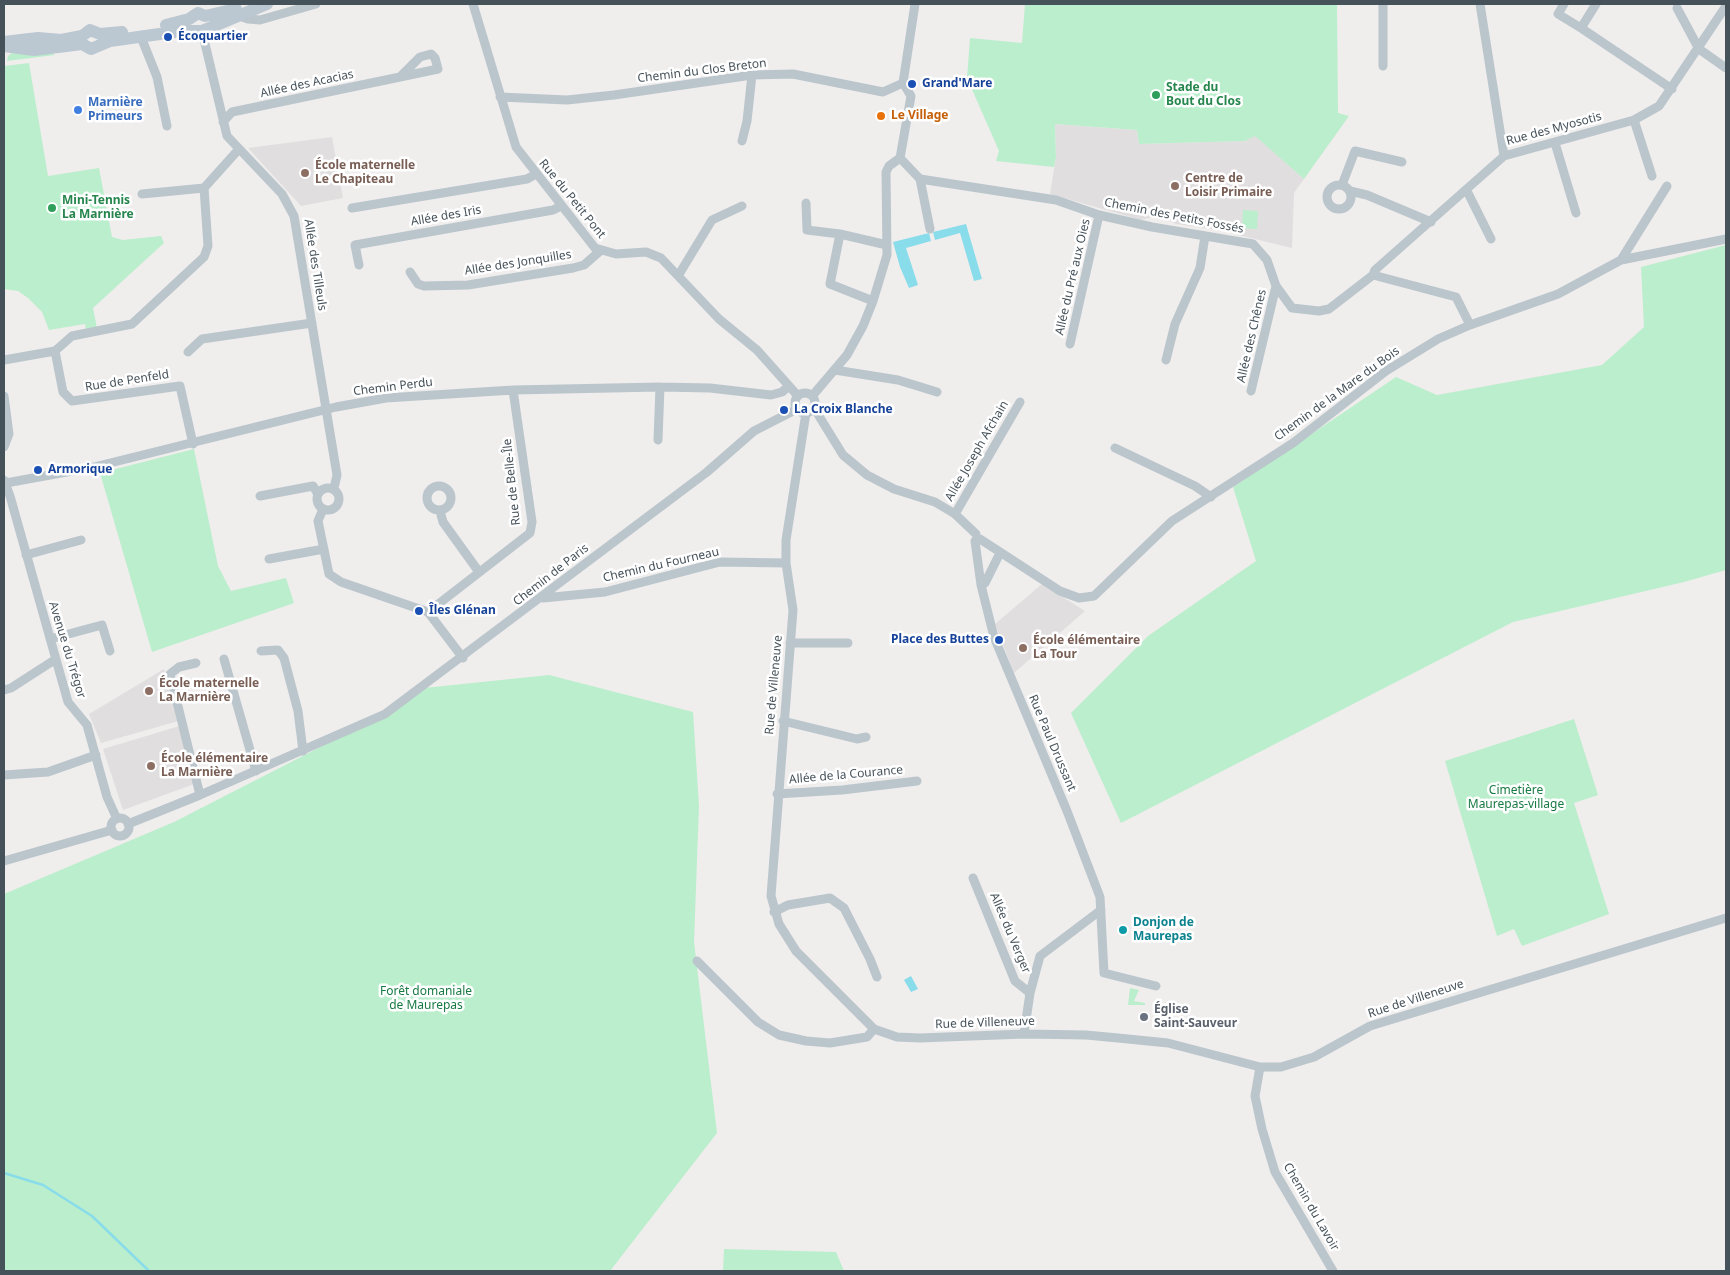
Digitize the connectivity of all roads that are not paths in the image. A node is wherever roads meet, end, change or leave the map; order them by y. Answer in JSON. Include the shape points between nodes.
{"nodes":[{"id":1,"x":254,"y":4,"type":"edge"},
{"id":2,"x":267,"y":4,"type":"edge"},
{"id":3,"x":316,"y":4,"type":"edge"},
{"id":4,"x":472,"y":4,"type":"edge"},
{"id":5,"x":915,"y":4,"type":"edge"},
{"id":6,"x":1383,"y":4,"type":"edge"},
{"id":7,"x":1480,"y":4,"type":"edge"},
{"id":8,"x":1564,"y":4,"type":"edge"},
{"id":9,"x":1596,"y":4,"type":"edge"},
{"id":10,"x":1726,"y":6,"type":"edge"},
{"id":11,"x":1677,"y":8,"type":"dead end"},
{"id":12,"x":239,"y":16,"type":"junction"},
{"id":13,"x":199,"y":25,"type":"junction"},
{"id":14,"x":1581,"y":28,"type":"junction"},
{"id":15,"x":141,"y":37,"type":"junction"},
{"id":16,"x":100,"y":39,"type":"junction"},
{"id":17,"x":82,"y":40,"type":"junction"},
{"id":18,"x":4,"y":42,"type":"edge"},
{"id":19,"x":10,"y":47,"type":"edge"},
{"id":20,"x":1699,"y":49,"type":"junction"},
{"id":21,"x":4,"y":55,"type":"edge"},
{"id":22,"x":1383,"y":66,"type":"dead end"},
{"id":23,"x":1726,"y":68,"type":"edge"},
{"id":24,"x":752,"y":75,"type":"junction"},
{"id":25,"x":400,"y":77,"type":"dead end"},
{"id":26,"x":903,"y":83,"type":"junction"},
{"id":27,"x":1672,"y":89,"type":"junction"},
{"id":28,"x":500,"y":96,"type":"junction"},
{"id":29,"x":1634,"y":120,"type":"junction"},
{"id":30,"x":222,"y":122,"type":"junction"},
{"id":31,"x":167,"y":126,"type":"dead end"},
{"id":32,"x":742,"y":141,"type":"dead end"},
{"id":33,"x":1555,"y":144,"type":"junction"},
{"id":34,"x":239,"y":149,"type":"junction"},
{"id":35,"x":1504,"y":156,"type":"junction"},
{"id":36,"x":900,"y":158,"type":"junction"},
{"id":37,"x":1402,"y":162,"type":"dead end"},
{"id":38,"x":536,"y":174,"type":"junction"},
{"id":39,"x":1652,"y":176,"type":"dead end"},
{"id":40,"x":920,"y":180,"type":"junction"},
{"id":41,"x":1342,"y":185,"type":"junction"},
{"id":42,"x":1667,"y":186,"type":"dead end"},
{"id":43,"x":204,"y":188,"type":"junction"},
{"id":44,"x":1350,"y":191,"type":"junction"},
{"id":45,"x":1467,"y":191,"type":"junction"},
{"id":46,"x":142,"y":194,"type":"dead end"},
{"id":47,"x":806,"y":203,"type":"dead end"},
{"id":48,"x":561,"y":206,"type":"junction"},
{"id":49,"x":742,"y":206,"type":"dead end"},
{"id":50,"x":352,"y":208,"type":"dead end"},
{"id":51,"x":1576,"y":213,"type":"dead end"},
{"id":52,"x":1099,"y":215,"type":"junction"},
{"id":53,"x":1431,"y":222,"type":"junction"},
{"id":54,"x":930,"y":229,"type":"dead end"},
{"id":55,"x":840,"y":234,"type":"junction"},
{"id":56,"x":1205,"y":236,"type":"junction"},
{"id":57,"x":1491,"y":239,"type":"dead end"},
{"id":58,"x":1726,"y":239,"type":"edge"},
{"id":59,"x":887,"y":245,"type":"junction"},
{"id":60,"x":600,"y":251,"type":"junction"},
{"id":61,"x":1620,"y":260,"type":"junction"},
{"id":62,"x":359,"y":265,"type":"dead end"},
{"id":63,"x":410,"y":272,"type":"dead end"},
{"id":64,"x":1373,"y":275,"type":"junction"},
{"id":65,"x":678,"y":276,"type":"junction"},
{"id":66,"x":1276,"y":286,"type":"junction"},
{"id":67,"x":873,"y":301,"type":"junction"},
{"id":68,"x":1329,"y":309,"type":"joint"},
{"id":69,"x":312,"y":323,"type":"junction"},
{"id":70,"x":1470,"y":325,"type":"junction"},
{"id":71,"x":1070,"y":344,"type":"dead end"},
{"id":72,"x":54,"y":351,"type":"junction"},
{"id":73,"x":188,"y":352,"type":"dead end"},
{"id":74,"x":4,"y":360,"type":"edge"},
{"id":75,"x":1166,"y":360,"type":"dead end"},
{"id":76,"x":835,"y":370,"type":"junction"},
{"id":77,"x":789,"y":386,"type":"junction"},
{"id":78,"x":660,"y":388,"type":"junction"},
{"id":79,"x":513,"y":390,"type":"junction"},
{"id":80,"x":1251,"y":391,"type":"dead end"},
{"id":81,"x":937,"y":392,"type":"dead end"},
{"id":82,"x":4,"y":396,"type":"edge"},
{"id":83,"x":798,"y":396,"type":"junction"},
{"id":84,"x":813,"y":396,"type":"junction"},
{"id":85,"x":1020,"y":402,"type":"dead end"},
{"id":86,"x":814,"y":408,"type":"junction"},
{"id":87,"x":797,"y":409,"type":"junction"},
{"id":88,"x":326,"y":410,"type":"junction"},
{"id":89,"x":806,"y":413,"type":"junction"},
{"id":90,"x":658,"y":440,"type":"dead end"},
{"id":91,"x":193,"y":444,"type":"junction"},
{"id":92,"x":4,"y":447,"type":"edge"},
{"id":93,"x":1116,"y":448,"type":"dead end"},
{"id":94,"x":5,"y":481,"type":"edge"},
{"id":95,"x":334,"y":488,"type":"junction"},
{"id":96,"x":318,"y":494,"type":"junction"},
{"id":97,"x":260,"y":496,"type":"dead end"},
{"id":98,"x":1211,"y":496,"type":"junction"},
{"id":99,"x":323,"y":509,"type":"junction"},
{"id":100,"x":440,"y":511,"type":"dead end"},
{"id":101,"x":955,"y":514,"type":"junction"},
{"id":102,"x":977,"y":538,"type":"junction"},
{"id":103,"x":81,"y":540,"type":"dead end"},
{"id":104,"x":324,"y":549,"type":"junction"},
{"id":105,"x":1000,"y":553,"type":"junction"},
{"id":106,"x":26,"y":555,"type":"junction"},
{"id":107,"x":269,"y":559,"type":"dead end"},
{"id":108,"x":786,"y":563,"type":"junction"},
{"id":109,"x":479,"y":572,"type":"junction"},
{"id":110,"x":981,"y":585,"type":"junction"},
{"id":111,"x":543,"y":598,"type":"junction"},
{"id":112,"x":428,"y":612,"type":"junction"},
{"id":113,"x":50,"y":640,"type":"junction"},
{"id":114,"x":790,"y":643,"type":"junction"},
{"id":115,"x":848,"y":643,"type":"dead end"},
{"id":116,"x":110,"y":651,"type":"dead end"},
{"id":117,"x":261,"y":651,"type":"dead end"},
{"id":118,"x":463,"y":658,"type":"junction"},
{"id":119,"x":56,"y":659,"type":"junction"},
{"id":120,"x":224,"y":659,"type":"dead end"},
{"id":121,"x":196,"y":663,"type":"dead end"},
{"id":122,"x":4,"y":690,"type":"edge"},
{"id":123,"x":783,"y":721,"type":"junction"},
{"id":124,"x":866,"y":737,"type":"dead end"},
{"id":125,"x":303,"y":751,"type":"junction"},
{"id":126,"x":96,"y":754,"type":"junction"},
{"id":127,"x":256,"y":771,"type":"junction"},
{"id":128,"x":4,"y":775,"type":"edge"},
{"id":129,"x":917,"y":781,"type":"dead end"},
{"id":130,"x":777,"y":794,"type":"junction"},
{"id":131,"x":200,"y":796,"type":"junction"},
{"id":132,"x":117,"y":819,"type":"junction"},
{"id":133,"x":128,"y":824,"type":"junction"},
{"id":134,"x":112,"y":830,"type":"junction"},
{"id":135,"x":4,"y":861,"type":"edge"},
{"id":136,"x":973,"y":878,"type":"dead end"},
{"id":137,"x":1101,"y":910,"type":"junction"},
{"id":138,"x":774,"y":912,"type":"junction"},
{"id":139,"x":1726,"y":918,"type":"edge"},
{"id":140,"x":696,"y":961,"type":"dead end"},
{"id":141,"x":877,"y":977,"type":"dead end"},
{"id":142,"x":1156,"y":986,"type":"dead end"},
{"id":143,"x":1030,"y":993,"type":"junction"},
{"id":144,"x":874,"y":1029,"type":"junction"},
{"id":145,"x":1024,"y":1034,"type":"junction"},
{"id":146,"x":1260,"y":1067,"type":"junction"},
{"id":147,"x":1333,"y":1271,"type":"edge"}],
"edges":[{"from":1,"to":13,"type":"street"},
{"from":2,"to":12,"type":"street"},
{"from":3,"to":12,"type":"street","via":[[260,20]]},
{"from":4,"to":28,"type":"street","name":"Rue du Petit Pont"},
{"from":5,"to":26,"type":"street"},
{"from":6,"to":22,"type":"street"},
{"from":7,"to":35,"type":"street"},
{"from":8,"to":14,"type":"street","via":[[1558,14]]},
{"from":9,"to":14,"type":"street"},
{"from":10,"to":20,"type":"street","name":"Rue des Myosotis"},
{"from":11,"to":20,"type":"street"},
{"from":12,"to":13,"type":"street"},
{"from":13,"to":15,"type":"street"},
{"from":13,"to":16,"type":"street","via":[[180,22]]},
{"from":13,"to":30,"type":"street","name":"Allée des Tilleuls"},
{"from":14,"to":27,"type":"street"},
{"from":15,"to":16,"type":"street"},
{"from":15,"to":31,"type":"street","via":[[157,77]]},
{"from":16,"to":17,"type":"street","via":[[91,49]]},
{"from":17,"to":18,"type":"street","via":[[38,38]]},
{"from":17,"to":19,"type":"street","via":[[34,50]]},
{"from":19,"to":21,"type":"street"},
{"from":20,"to":23,"type":"street"},
{"from":20,"to":27,"type":"street","name":"Rue des Myosotis"},
{"from":24,"to":26,"type":"street","name":"Chemin du Clos Breton","via":[[793,74],[883,92]]},
{"from":24,"to":28,"type":"street","name":"Chemin du Clos Breton","via":[[566,100]]},
{"from":24,"to":32,"type":"street"},
{"from":25,"to":30,"type":"street","name":"Allée des Acacias","via":[[232,112]]},
{"from":26,"to":36,"type":"street","via":[[910,96]]},
{"from":27,"to":29,"type":"street","name":"Rue des Myosotis","via":[[1659,106]]},
{"from":28,"to":38,"type":"street","name":"Rue du Petit Pont","via":[[516,147]]},
{"from":29,"to":33,"type":"street","name":"Rue des Myosotis"},
{"from":29,"to":39,"type":"street"},
{"from":30,"to":34,"type":"street","name":"Allée des Tilleuls","via":[[227,136]]},
{"from":33,"to":35,"type":"street","name":"Rue des Myosotis"},
{"from":33,"to":51,"type":"street"},
{"from":34,"to":43,"type":"street"},
{"from":34,"to":69,"type":"street","name":"Allée des Tilleuls","via":[[282,194],[294,216]]},
{"from":35,"to":45,"type":"street","name":"Rue des Myosotis"},
{"from":36,"to":40,"type":"street"},
{"from":36,"to":59,"type":"street","via":[[886,172]]},
{"from":37,"to":41,"type":"street","via":[[1355,151]]},
{"from":38,"to":48,"type":"street","name":"Rue du Petit Pont"},
{"from":38,"to":50,"type":"street","via":[[527,179]]},
{"from":40,"to":52,"type":"street","name":"Chemin des Petits Fossés","via":[[1056,200]]},
{"from":40,"to":54,"type":"street"},
{"from":41,"to":44,"type":"street"},
{"from":41,"to":44,"type":"street","via":[[1328,191],[1326,200],[1331,207],[1339,210],[1346,207],[1351,200]]},
{"from":42,"to":61,"type":"street"},
{"from":43,"to":46,"type":"street"},
{"from":43,"to":72,"type":"street","via":[[208,246],[204,257],[132,324],[72,336]]},
{"from":44,"to":53,"type":"street"},
{"from":45,"to":53,"type":"street","name":"Rue des Myosotis"},
{"from":45,"to":57,"type":"street"},
{"from":47,"to":55,"type":"street","via":[[807,230]]},
{"from":48,"to":60,"type":"street","name":"Rue du Petit Pont"},
{"from":48,"to":62,"type":"street","name":"Allée des Iris","via":[[356,245]]},
{"from":49,"to":65,"type":"street","via":[[712,220]]},
{"from":52,"to":56,"type":"street","name":"Chemin des Petits Fossés"},
{"from":52,"to":71,"type":"street","name":"Allée du Pré aux Oies"},
{"from":53,"to":64,"type":"street","name":"Rue des Myosotis"},
{"from":55,"to":59,"type":"street"},
{"from":55,"to":67,"type":"street","via":[[830,284]]},
{"from":56,"to":66,"type":"street","name":"Chemin des Petits Fossés","via":[[1253,244],[1267,260]]},
{"from":56,"to":75,"type":"street","via":[[1200,268],[1175,324]]},
{"from":58,"to":61,"type":"street","name":"Chemin de la Mare du Bois"},
{"from":59,"to":67,"type":"street"},
{"from":60,"to":63,"type":"street","name":"Allée des Jonquilles","via":[[584,265],[573,268],[468,285],[424,286],[418,284]]},
{"from":60,"to":65,"type":"street","name":"Rue du Petit Pont","via":[[616,254],[646,252],[661,258]]},
{"from":61,"to":70,"type":"street","name":"Chemin de la Mare du Bois","via":[[1558,294]]},
{"from":64,"to":68,"type":"street","name":"Rue des Myosotis"},
{"from":64,"to":70,"type":"street","via":[[1456,297]]},
{"from":65,"to":77,"type":"street","name":"Rue du Petit Pont","via":[[719,319],[757,350]]},
{"from":66,"to":68,"type":"street","name":"Chemin des Petits Fossés","via":[[1292,308],[1310,311]]},
{"from":66,"to":80,"type":"street","name":"Allée des Chênes"},
{"from":67,"to":76,"type":"street","via":[[863,326]]},
{"from":69,"to":73,"type":"street","via":[[202,339]]},
{"from":69,"to":88,"type":"street","name":"Allée des Tilleuls"},
{"from":70,"to":98,"type":"street","name":"Chemin de la Mare du Bois","via":[[1438,339],[1386,371],[1293,444]]},
{"from":72,"to":74,"type":"street"},
{"from":72,"to":91,"type":"street","name":"Rue de Penfeld","via":[[63,392],[72,401],[180,386]]},
{"from":76,"to":81,"type":"street","via":[[898,380]]},
{"from":76,"to":84,"type":"street"},
{"from":77,"to":78,"type":"street","name":"Chemin Perdu","via":[[771,395],[710,388]]},
{"from":77,"to":83,"type":"street","name":"Rue du Petit Pont"},
{"from":78,"to":79,"type":"street","name":"Chemin Perdu"},
{"from":78,"to":90,"type":"street"},
{"from":79,"to":88,"type":"street","name":"Chemin Perdu","via":[[386,398]]},
{"from":79,"to":109,"type":"street","name":"Rue de Belle-Île","via":[[532,522],[530,533]]},
{"from":82,"to":92,"type":"street","via":[[10,434]]},
{"from":83,"to":84,"type":"street","via":[[803,392]]},
{"from":83,"to":87,"type":"street","via":[[795,401]]},
{"from":84,"to":86,"type":"street","via":[[816,401]]},
{"from":85,"to":101,"type":"street","name":"Allée Joseph Afchain"},
{"from":86,"to":89,"type":"street"},
{"from":86,"to":101,"type":"street","via":[[843,455],[867,475],[894,489],[935,502]]},
{"from":87,"to":89,"type":"street"},
{"from":87,"to":111,"type":"street","name":"Chemin de Paris","via":[[754,431],[707,472]]},
{"from":88,"to":91,"type":"street","name":"Chemin Perdu"},
{"from":88,"to":95,"type":"street","name":"Allée des Tilleuls","via":[[337,475]]},
{"from":89,"to":108,"type":"street","name":"Rue de Villeneuve","via":[[786,540]]},
{"from":91,"to":94,"type":"street","name":"Chemin Perdu","via":[[94,467]]},
{"from":93,"to":98,"type":"street"},
{"from":94,"to":106,"type":"street","name":"Avenue du Trégor"},
{"from":95,"to":96,"type":"street","via":[[323,488]]},
{"from":95,"to":99,"type":"street","via":[[340,497],[339,504],[334,509]]},
{"from":96,"to":97,"type":"street","via":[[313,486]]},
{"from":96,"to":99,"type":"street","via":[[317,501]]},
{"from":98,"to":105,"type":"street","name":"Chemin de la Mare du Bois","via":[[1172,521],[1094,596],[1079,598],[1060,591]]},
{"from":99,"to":104,"type":"street","via":[[318,521]]},
{"from":100,"to":109,"type":"street","via":[[443,522]]},
{"from":101,"to":102,"type":"street"},
{"from":102,"to":105,"type":"street"},
{"from":102,"to":110,"type":"street"},
{"from":103,"to":106,"type":"street"},
{"from":104,"to":107,"type":"street"},
{"from":104,"to":112,"type":"street","via":[[329,574],[334,579]]},
{"from":105,"to":110,"type":"street"},
{"from":106,"to":113,"type":"street","name":"Avenue du Trégor"},
{"from":108,"to":111,"type":"street","name":"Chemin du Fourneau","via":[[720,562],[605,592]]},
{"from":108,"to":114,"type":"street","name":"Rue de Villeneuve","via":[[793,610]]},
{"from":109,"to":112,"type":"street","name":"Rue de Belle-Île"},
{"from":110,"to":137,"type":"street","name":"Rue Paul Drussant","via":[[994,637],[1067,811],[1100,897]]},
{"from":111,"to":118,"type":"street","name":"Chemin de Paris"},
{"from":112,"to":118,"type":"street"},
{"from":113,"to":116,"type":"street","via":[[102,625]]},
{"from":113,"to":119,"type":"street","name":"Avenue du Trégor"},
{"from":114,"to":115,"type":"street"},
{"from":114,"to":123,"type":"street","name":"Rue de Villeneuve"},
{"from":117,"to":125,"type":"street","via":[[278,650],[284,658],[298,711]]},
{"from":118,"to":125,"type":"street","name":"Chemin de Paris","via":[[386,714]]},
{"from":119,"to":122,"type":"street"},
{"from":119,"to":126,"type":"street","name":"Avenue du Trégor","via":[[68,702],[87,725]]},
{"from":120,"to":127,"type":"street"},
{"from":121,"to":131,"type":"street","via":[[179,667],[170,674]]},
{"from":123,"to":124,"type":"street","via":[[857,739]]},
{"from":123,"to":130,"type":"street","name":"Rue de Villeneuve"},
{"from":125,"to":127,"type":"street","name":"Chemin de Paris"},
{"from":126,"to":128,"type":"street","via":[[48,772]]},
{"from":126,"to":132,"type":"street","name":"Avenue du Trégor","via":[[107,797]]},
{"from":127,"to":131,"type":"street","name":"Chemin de Paris"},
{"from":129,"to":130,"type":"street","name":"Allée de la Courance"},
{"from":130,"to":138,"type":"street","name":"Rue de Villeneuve","via":[[770,896]]},
{"from":131,"to":133,"type":"street","name":"Chemin de Paris"},
{"from":132,"to":133,"type":"street","via":[[122,818]]},
{"from":132,"to":134,"type":"street"},
{"from":133,"to":134,"type":"street","via":[[128,831],[122,836]]},
{"from":134,"to":135,"type":"street"},
{"from":136,"to":143,"type":"street","name":"Allée du Verger","via":[[1015,981]]},
{"from":137,"to":142,"type":"street","name":"Rue Paul Drussant","via":[[1104,973]]},
{"from":137,"to":143,"type":"street","via":[[1040,956]]},
{"from":138,"to":141,"type":"street","via":[[788,905],[830,898],[844,908]]},
{"from":138,"to":144,"type":"street","name":"Rue de Villeneuve","via":[[796,951]]},
{"from":139,"to":146,"type":"street","name":"Rue de Villeneuve","via":[[1370,1026],[1304,1061],[1281,1067]]},
{"from":140,"to":144,"type":"street","via":[[758,1022],[780,1035],[830,1043],[867,1037]]},
{"from":143,"to":145,"type":"street"},
{"from":144,"to":145,"type":"street","name":"Rue de Villeneuve","via":[[897,1037],[920,1038]]},
{"from":145,"to":146,"type":"street","name":"Rue de Villeneuve","via":[[1086,1035],[1160,1042]]},
{"from":146,"to":147,"type":"street","name":"Chemin du Lavoir","via":[[1255,1096],[1275,1172]]}]}
